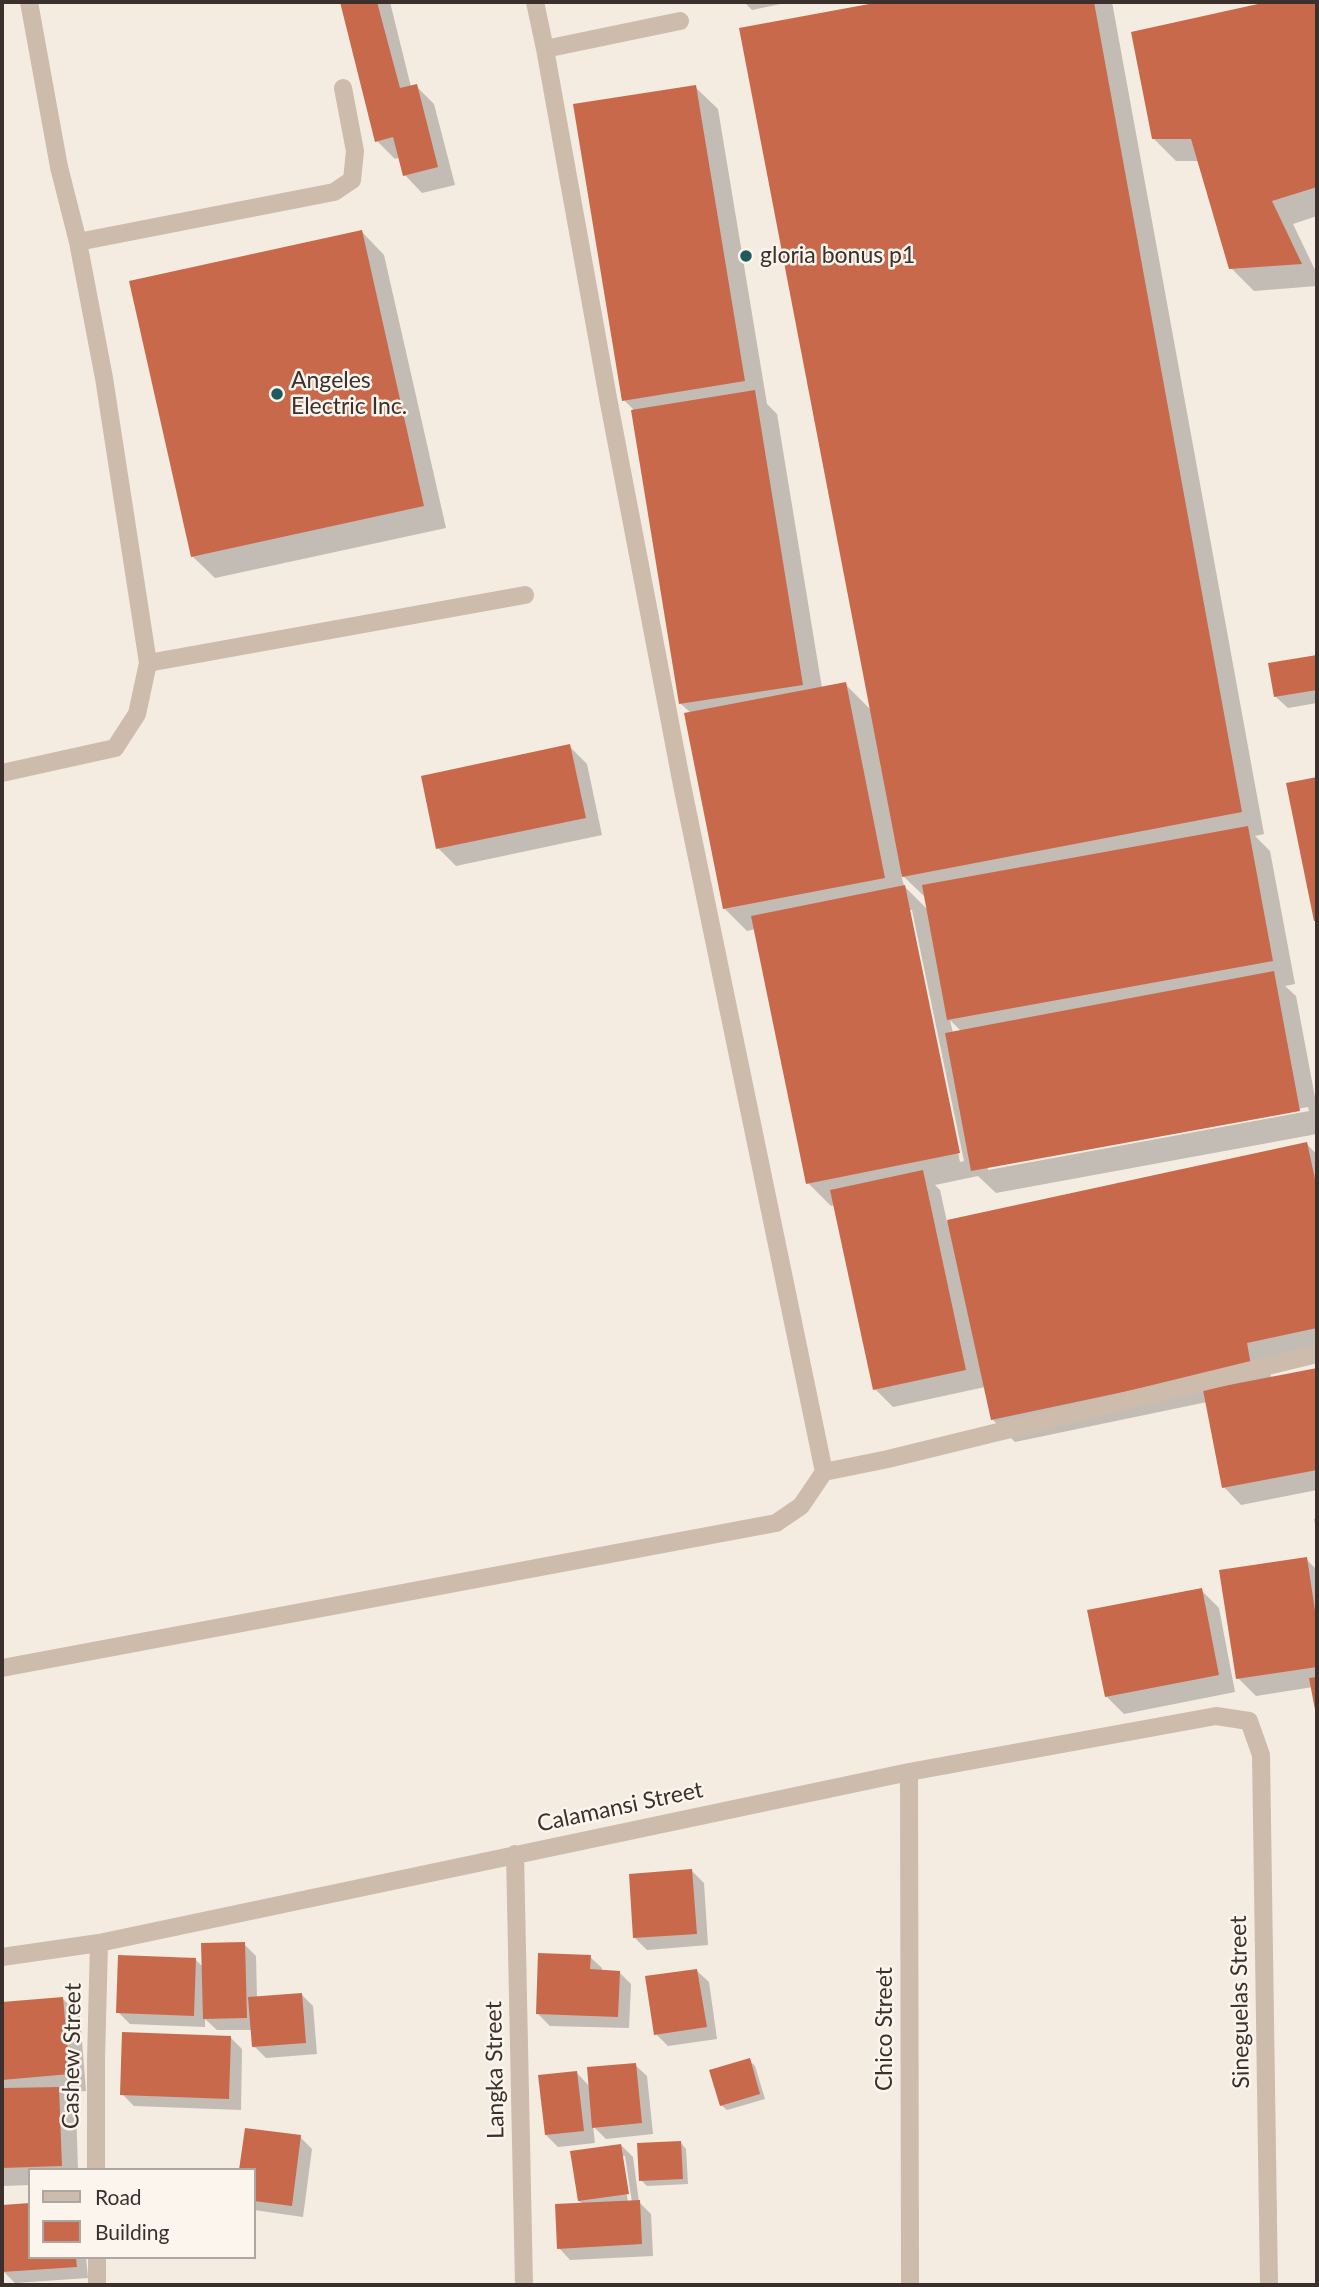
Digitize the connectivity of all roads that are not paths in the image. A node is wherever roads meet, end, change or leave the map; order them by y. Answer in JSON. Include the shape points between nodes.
{"nodes":[{"id":1,"x":29,"y":2,"type":"edge"},
{"id":2,"x":534,"y":2,"type":"edge"},
{"id":3,"x":680,"y":21,"type":"dead end"},
{"id":4,"x":545,"y":49,"type":"junction"},
{"id":5,"x":343,"y":88,"type":"dead end"},
{"id":6,"x":78,"y":242,"type":"junction"},
{"id":7,"x":525,"y":596,"type":"dead end"},
{"id":8,"x":148,"y":663,"type":"junction"},
{"id":9,"x":2,"y":773,"type":"edge"},
{"id":10,"x":1317,"y":1354,"type":"edge"},
{"id":11,"x":824,"y":1472,"type":"junction"},
{"id":12,"x":2,"y":1668,"type":"edge"},
{"id":13,"x":1249,"y":1721,"type":"joint"},
{"id":14,"x":909,"y":1772,"type":"junction"},
{"id":15,"x":515,"y":1854,"type":"junction"},
{"id":16,"x":99,"y":1943,"type":"junction"},
{"id":17,"x":2,"y":1957,"type":"edge"},
{"id":18,"x":96,"y":2168,"type":"edge"},
{"id":19,"x":97,"y":2259,"type":"edge"},
{"id":20,"x":97,"y":2285,"type":"edge"},
{"id":21,"x":524,"y":2285,"type":"edge"},
{"id":22,"x":910,"y":2285,"type":"edge"},
{"id":23,"x":1269,"y":2285,"type":"edge"}],
"edges":[{"from":1,"to":6,"type":"street"},
{"from":2,"to":4,"type":"street"},
{"from":3,"to":4,"type":"street"},
{"from":4,"to":11,"type":"street","via":[[682,785]]},
{"from":5,"to":6,"type":"street","via":[[355,151],[352,180],[334,192]]},
{"from":6,"to":8,"type":"street"},
{"from":7,"to":8,"type":"street"},
{"from":8,"to":9,"type":"street","via":[[137,715],[115,748]]},
{"from":10,"to":11,"type":"street"},
{"from":11,"to":12,"type":"street","via":[[801,1506],[776,1523]]},
{"from":13,"to":14,"type":"street","name":"Calamansi Street","via":[[1216,1716]]},
{"from":13,"to":23,"type":"street","name":"Sineguelas Street","via":[[1261,1755]]},
{"from":14,"to":15,"type":"street","name":"Calamansi Street"},
{"from":14,"to":22,"type":"street","name":"Chico Street"},
{"from":15,"to":16,"type":"street","name":"Calamansi Street"},
{"from":15,"to":21,"type":"street","name":"Langka Street"},
{"from":16,"to":17,"type":"street","name":"Calamansi Street"},
{"from":16,"to":18,"type":"street","name":"Cashew Street"},
{"from":19,"to":20,"type":"street"}]}
